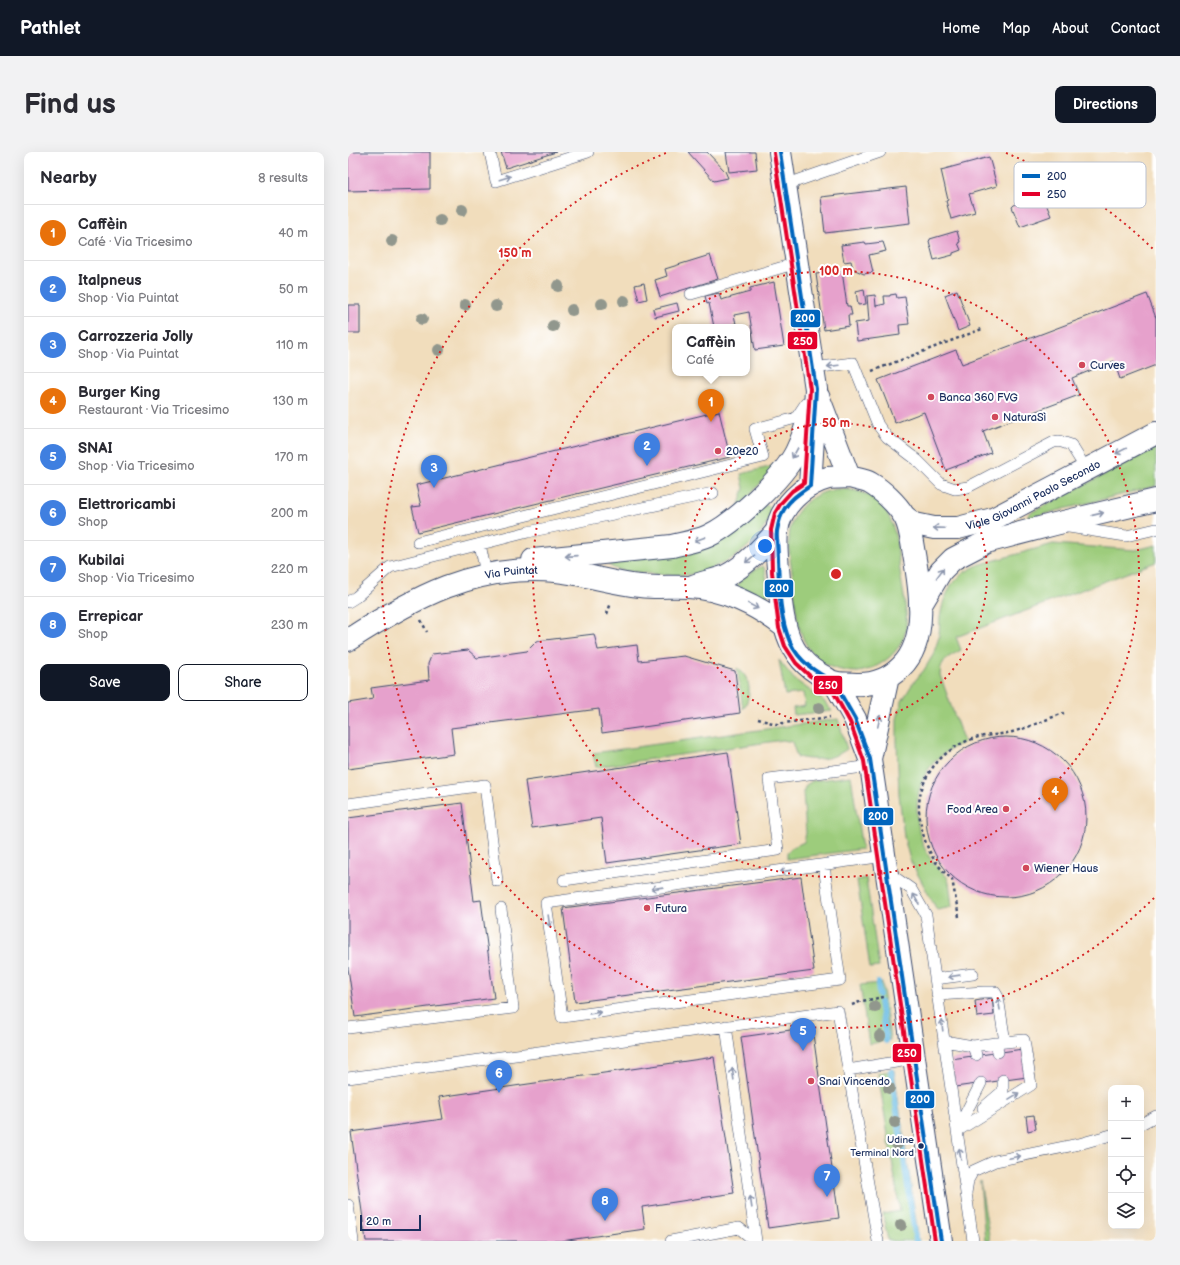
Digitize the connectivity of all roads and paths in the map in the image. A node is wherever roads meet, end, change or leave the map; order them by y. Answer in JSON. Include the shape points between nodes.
{"nodes":[{"id":1,"x":490,"y":152,"type":"edge"},
{"id":2,"x":588,"y":152,"type":"edge"},
{"id":3,"x":780,"y":152,"type":"edge"},
{"id":4,"x":880,"y":152,"type":"edge"},
{"id":5,"x":785,"y":185,"type":"junction"},
{"id":6,"x":797,"y":263,"type":"junction"},
{"id":7,"x":691,"y":294,"type":"dead end"},
{"id":8,"x":982,"y":328,"type":"dead end"},
{"id":9,"x":813,"y":368,"type":"junction"},
{"id":10,"x":859,"y":376,"type":"junction"},
{"id":11,"x":816,"y":389,"type":"junction"},
{"id":12,"x":1156,"y":433,"type":"edge"},
{"id":13,"x":1086,"y":469,"type":"junction"},
{"id":14,"x":849,"y":478,"type":"junction"},
{"id":15,"x":810,"y":486,"type":"junction"},
{"id":16,"x":713,"y":493,"type":"dead end"},
{"id":17,"x":1156,"y":500,"type":"edge"},
{"id":18,"x":905,"y":517,"type":"junction"},
{"id":19,"x":1055,"y":524,"type":"junction"},
{"id":20,"x":1156,"y":529,"type":"edge"},
{"id":21,"x":777,"y":531,"type":"junction"},
{"id":22,"x":418,"y":542,"type":"dead end"},
{"id":23,"x":480,"y":544,"type":"junction"},
{"id":24,"x":486,"y":574,"type":"junction"},
{"id":25,"x":689,"y":587,"type":"junction"},
{"id":26,"x":348,"y":602,"type":"edge"},
{"id":27,"x":611,"y":602,"type":"dead end"},
{"id":28,"x":920,"y":606,"type":"junction"},
{"id":29,"x":607,"y":614,"type":"dead end"},
{"id":30,"x":421,"y":620,"type":"dead end"},
{"id":31,"x":785,"y":627,"type":"junction"},
{"id":32,"x":427,"y":632,"type":"dead end"},
{"id":33,"x":348,"y":640,"type":"edge"},
{"id":34,"x":888,"y":677,"type":"junction"},
{"id":35,"x":834,"y":682,"type":"junction"},
{"id":36,"x":1064,"y":712,"type":"dead end"},
{"id":37,"x":836,"y":716,"type":"dead end"},
{"id":38,"x":758,"y":719,"type":"dead end"},
{"id":39,"x":871,"y":762,"type":"junction"},
{"id":40,"x":348,"y":804,"type":"edge"},
{"id":41,"x":886,"y":864,"type":"junction"},
{"id":42,"x":824,"y":866,"type":"junction"},
{"id":43,"x":564,"y":880,"type":"dead end"},
{"id":44,"x":497,"y":881,"type":"dead end"},
{"id":45,"x":501,"y":909,"type":"dead end"},
{"id":46,"x":960,"y":917,"type":"dead end"},
{"id":47,"x":973,"y":974,"type":"dead end"},
{"id":48,"x":935,"y":979,"type":"junction"},
{"id":49,"x":905,"y":995,"type":"junction"},
{"id":50,"x":938,"y":995,"type":"junction"},
{"id":51,"x":838,"y":1010,"type":"junction"},
{"id":52,"x":726,"y":1026,"type":"junction"},
{"id":53,"x":348,"y":1028,"type":"edge"},
{"id":54,"x":944,"y":1041,"type":"junction"},
{"id":55,"x":1000,"y":1046,"type":"junction"},
{"id":56,"x":914,"y":1059,"type":"junction"},
{"id":57,"x":848,"y":1070,"type":"junction"},
{"id":58,"x":348,"y":1078,"type":"edge"},
{"id":59,"x":1003,"y":1080,"type":"dead end"},
{"id":60,"x":981,"y":1083,"type":"dead end"},
{"id":61,"x":1156,"y":1116,"type":"edge"},
{"id":62,"x":1144,"y":1122,"type":"edge"},
{"id":63,"x":957,"y":1131,"type":"junction"},
{"id":64,"x":1108,"y":1136,"type":"edge"},
{"id":65,"x":966,"y":1193,"type":"junction"},
{"id":66,"x":348,"y":1205,"type":"edge"},
{"id":67,"x":353,"y":1241,"type":"edge"},
{"id":68,"x":672,"y":1241,"type":"edge"},
{"id":69,"x":755,"y":1241,"type":"edge"},
{"id":70,"x":878,"y":1241,"type":"edge"},
{"id":71,"x":941,"y":1241,"type":"edge"},
{"id":72,"x":973,"y":1241,"type":"edge"}],
"edges":[{"from":1,"to":2,"type":"lane","one_way":true,"via":[[496,181]]},
{"from":3,"to":5,"type":"main road"},
{"from":4,"to":5,"type":"lane"},
{"from":5,"to":6,"type":"main road"},
{"from":6,"to":7,"type":"lane"},
{"from":6,"to":9,"type":"main road"},
{"from":8,"to":10,"type":"path"},
{"from":10,"to":9,"type":"lane","one_way":true,"via":[[854,364]]},
{"from":9,"to":11,"type":"main road"},
{"from":10,"to":13,"type":"lane","via":[[878,425],[887,437],[917,460],[941,484],[955,489],[968,487],[1059,441],[1071,445]]},
{"from":11,"to":14,"type":"main road"},
{"from":11,"to":15,"type":"main road"},
{"from":11,"to":22,"type":"lane","via":[[796,418],[755,429],[763,457]]},
{"from":11,"to":24,"type":"main road","one_way":true,"via":[[806,428],[791,460],[758,498],[714,532],[691,542],[672,546],[549,558],[523,562]]},
{"from":12,"to":13,"type":"main road","name":"Viale Giovanni Paolo Secondo","one_way":true},
{"from":13,"to":18,"type":"main road","name":"Viale Giovanni Paolo Secondo","one_way":true,"via":[[986,521],[958,528],[934,528],[915,524]]},
{"from":14,"to":15,"type":"main road","via":[[828,478]]},
{"from":14,"to":18,"type":"main road","via":[[869,483],[891,499]]},
{"from":15,"to":21,"type":"main road","via":[[796,495],[786,506]]},
{"from":16,"to":23,"type":"lane"},
{"from":19,"to":17,"type":"main road","one_way":true},
{"from":18,"to":28,"type":"main road","via":[[912,540]]},
{"from":19,"to":20,"type":"lane","via":[[1126,536]]},
{"from":28,"to":19,"type":"main road","one_way":true,"via":[[940,571],[953,559],[986,542]]},
{"from":21,"to":25,"type":"main road","name":"Via Puintat","one_way":true,"via":[[760,550],[738,568],[724,576]]},
{"from":21,"to":31,"type":"main road"},
{"from":23,"to":24,"type":"lane"},
{"from":23,"to":26,"type":"lane","via":[[390,567]]},
{"from":24,"to":25,"type":"main road","name":"Via Puintat","via":[[558,571],[640,586]]},
{"from":24,"to":33,"type":"main road","name":"Via Puintat","via":[[456,582],[424,595]]},
{"from":25,"to":31,"type":"main road","name":"Via Puintat","one_way":true,"via":[[733,597],[761,610]]},
{"from":27,"to":29,"type":"path"},
{"from":28,"to":34,"type":"main road","via":[[915,645],[902,666]]},
{"from":30,"to":32,"type":"path"},
{"from":31,"to":35,"type":"main road","via":[[790,643],[801,659],[813,671]]},
{"from":34,"to":35,"type":"main road","via":[[867,684]]},
{"from":39,"to":34,"type":"main road","one_way":true},
{"from":35,"to":39,"type":"main road","via":[[855,719]]},
{"from":36,"to":46,"type":"path","via":[[1007,733],[965,742],[940,759],[927,774],[918,809],[921,829],[929,852],[942,871],[952,879]]},
{"from":37,"to":38,"type":"path","via":[[776,724]]},
{"from":39,"to":41,"type":"main road"},
{"from":39,"to":43,"type":"lane","via":[[769,779],[778,850]]},
{"from":40,"to":44,"type":"lane","via":[[485,784]]},
{"from":41,"to":42,"type":"lane"},
{"from":48,"to":41,"type":"lane","one_way":true,"via":[[926,915],[911,889]]},
{"from":41,"to":49,"type":"main road"},
{"from":42,"to":42,"type":"lane","one_way":true,"via":[[546,903],[562,1017],[840,980]]},
{"from":45,"to":53,"type":"lane","via":[[513,1008]]},
{"from":47,"to":48,"type":"lane","one_way":true},
{"from":48,"to":50,"type":"lane"},
{"from":49,"to":51,"type":"path","via":[[862,1001]]},
{"from":49,"to":56,"type":"main road"},
{"from":54,"to":50,"type":"lane","one_way":true},
{"from":55,"to":50,"type":"lane","one_way":true,"via":[[998,997],[995,992]]},
{"from":51,"to":52,"type":"lane"},
{"from":51,"to":57,"type":"lane"},
{"from":52,"to":58,"type":"lane"},
{"from":69,"to":52,"type":"lane","one_way":true},
{"from":54,"to":55,"type":"lane","via":[[975,1051]]},
{"from":54,"to":63,"type":"lane"},
{"from":63,"to":55,"type":"lane","one_way":true,"via":[[1031,1085],[1024,1040]]},
{"from":56,"to":57,"type":"lane"},
{"from":56,"to":71,"type":"main road"},
{"from":57,"to":70,"type":"lane"},
{"from":59,"to":63,"type":"lane","via":[[1003,1091]]},
{"from":60,"to":63,"type":"lane"},
{"from":61,"to":62,"type":"lane"},
{"from":65,"to":63,"type":"lane","one_way":true},
{"from":65,"to":64,"type":"lane","one_way":true,"via":[[968,1180],[973,1171],[995,1161]]},
{"from":65,"to":72,"type":"lane"},
{"from":66,"to":67,"type":"lane"},
{"from":68,"to":69,"type":"lane","via":[[739,1228]]}]}
